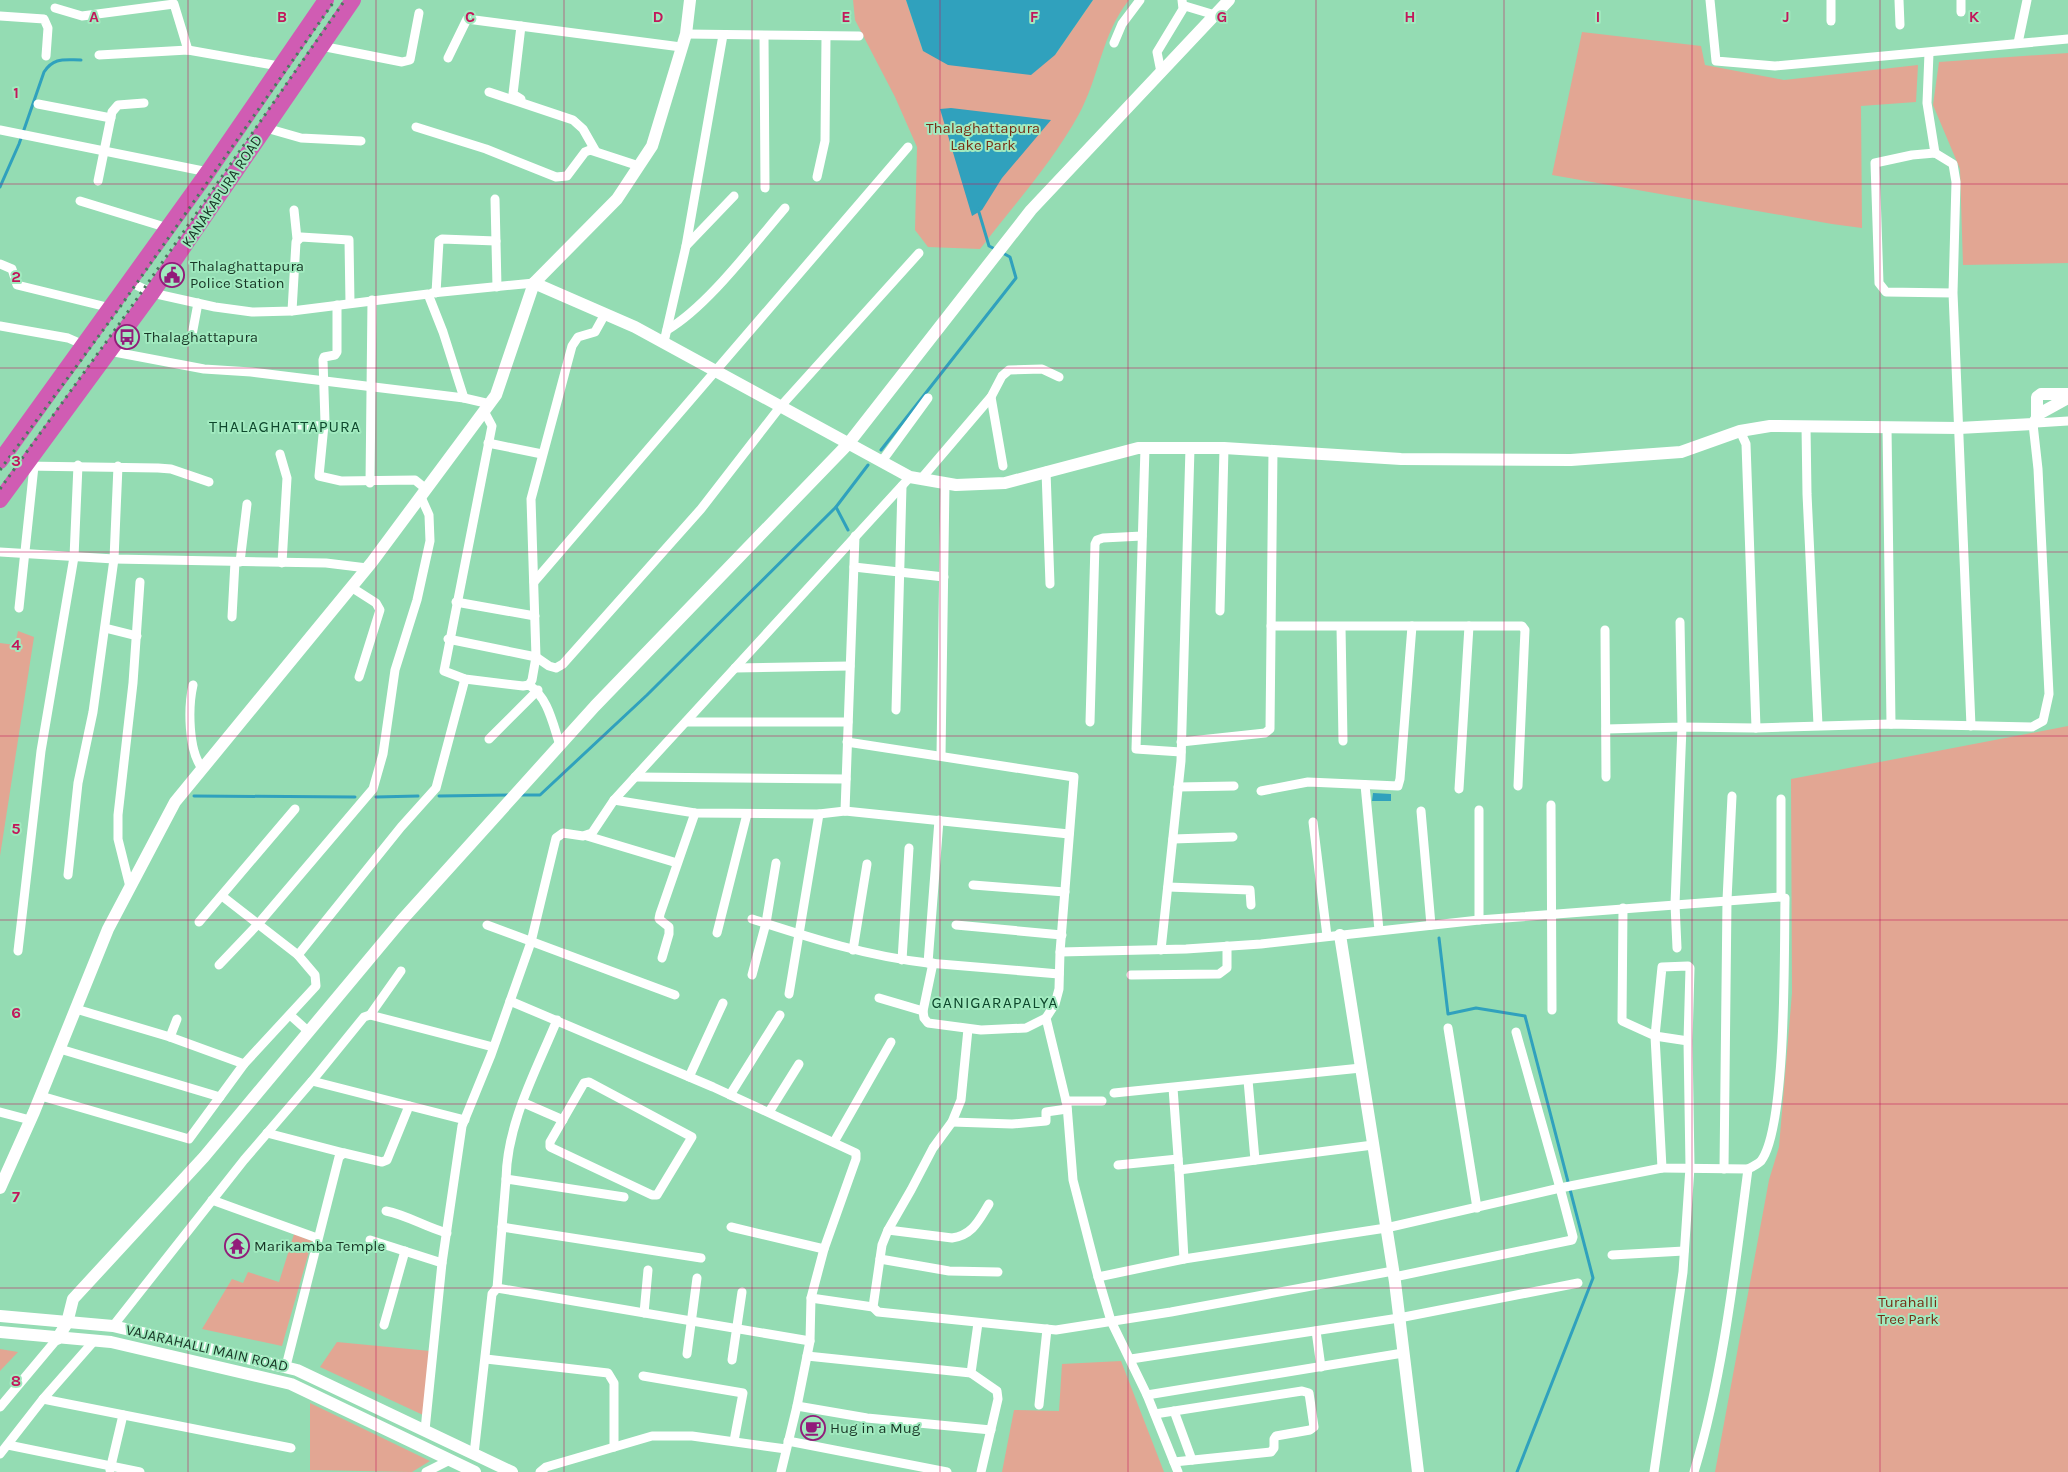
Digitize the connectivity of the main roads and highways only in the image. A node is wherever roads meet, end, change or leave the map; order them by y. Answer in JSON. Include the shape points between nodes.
{"nodes":[{"id":1,"x":326,"y":0,"type":"edge"},
{"id":2,"x":353,"y":0,"type":"edge"},
{"id":3,"x":0,"y":461,"type":"edge"},
{"id":4,"x":0,"y":500,"type":"edge"}],
"edges":[{"from":1,"to":3,"type":"highway","name":"KANAKAPURA ROAD","via":[[208,172]]},
{"from":2,"to":4,"type":"highway","name":"KANAKAPURA ROAD","via":[[152,293],[29,466]]}]}
